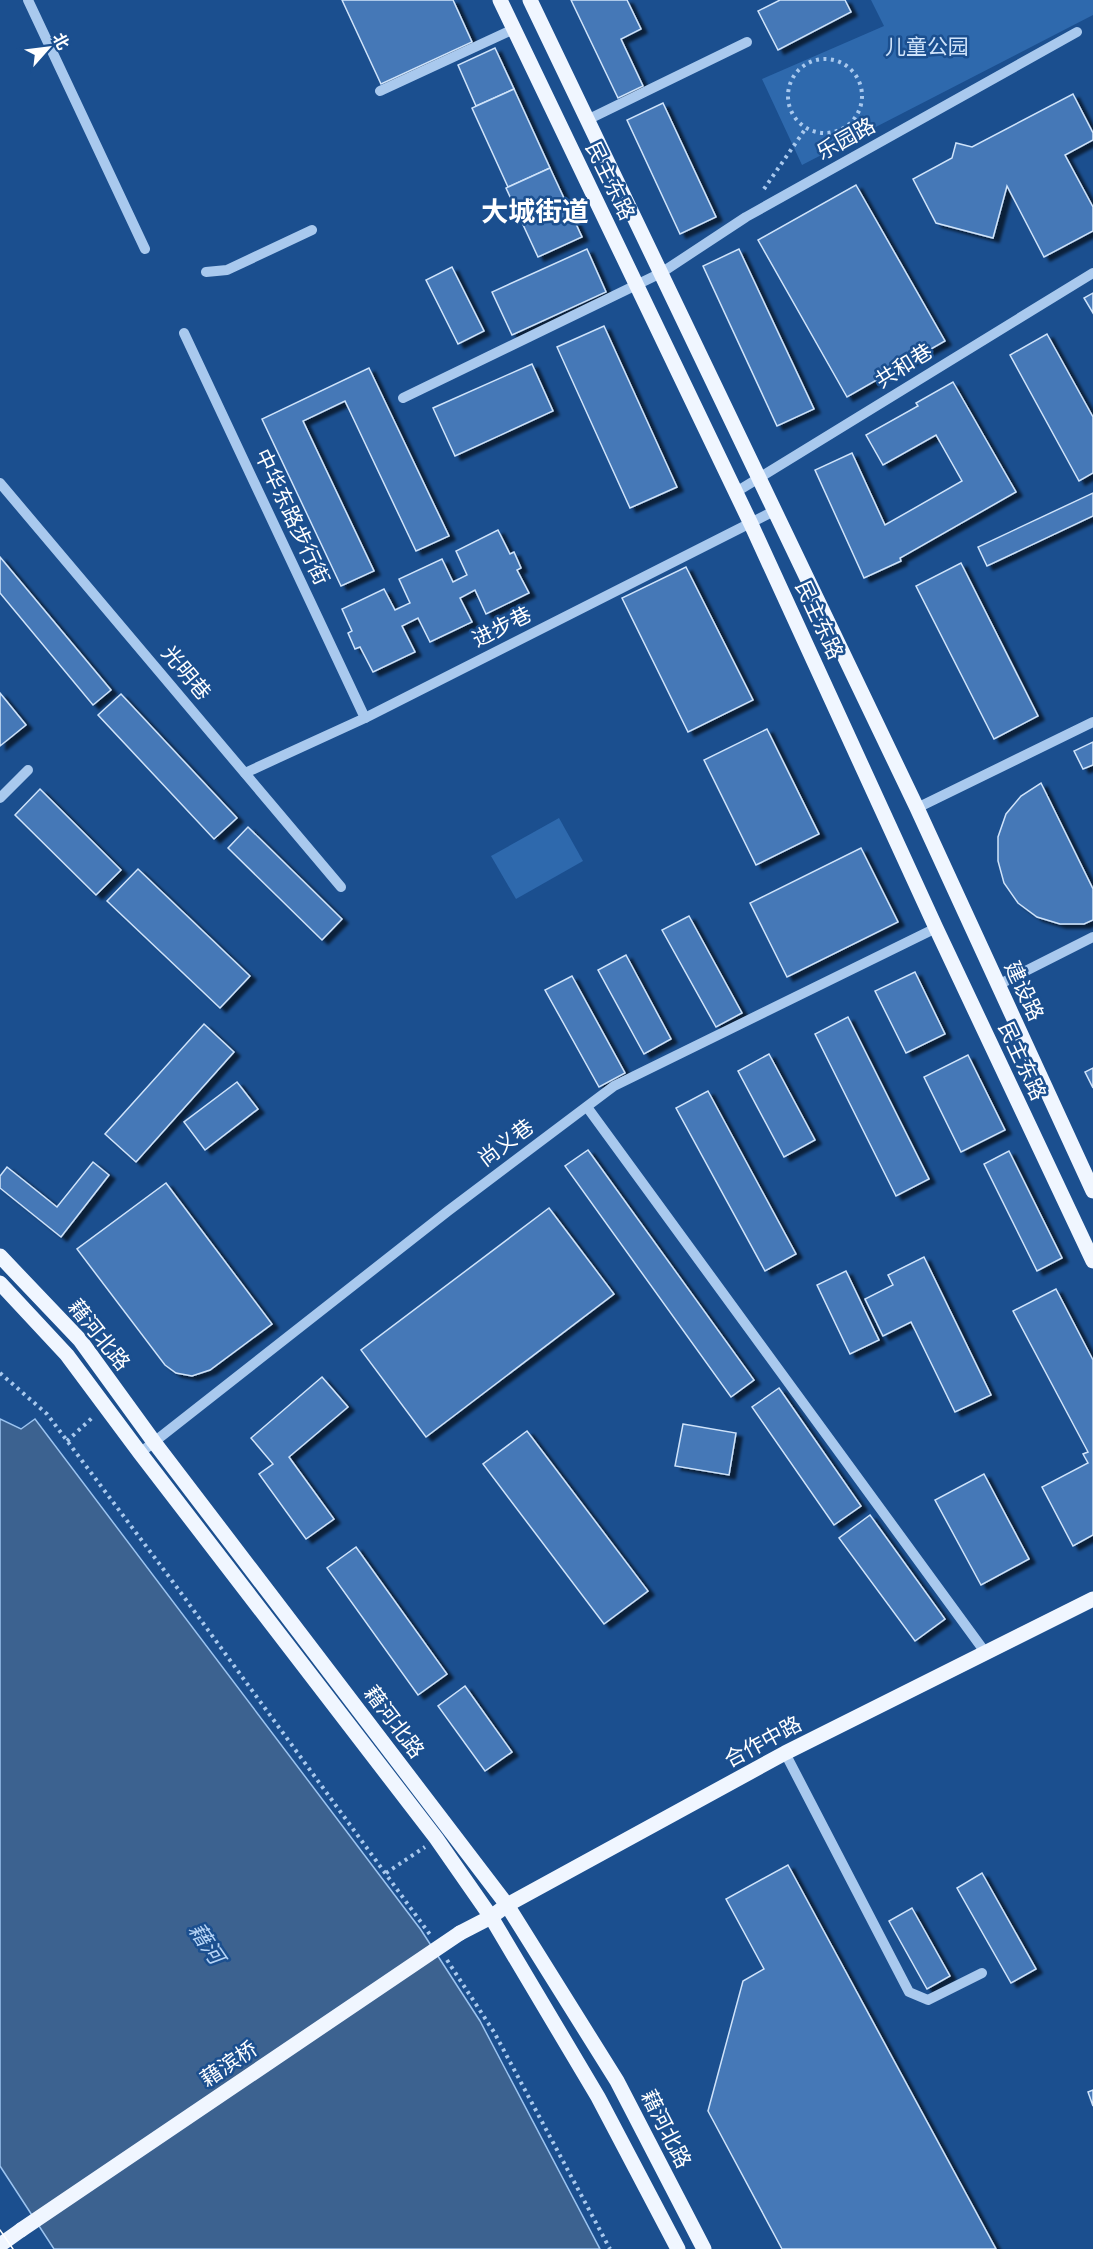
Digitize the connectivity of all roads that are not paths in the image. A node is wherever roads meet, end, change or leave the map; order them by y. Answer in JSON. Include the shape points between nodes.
{"nodes":[{"id":1,"x":28,"y":0,"type":"edge"},
{"id":2,"x":501,"y":0,"type":"edge"},
{"id":3,"x":530,"y":0,"type":"edge"},
{"id":4,"x":514,"y":29,"type":"junction"},
{"id":5,"x":1077,"y":32,"type":"dead end"},
{"id":6,"x":747,"y":42,"type":"dead end"},
{"id":7,"x":380,"y":91,"type":"dead end"},
{"id":8,"x":587,"y":120,"type":"junction"},
{"id":9,"x":312,"y":230,"type":"dead end"},
{"id":10,"x":145,"y":249,"type":"dead end"},
{"id":11,"x":206,"y":272,"type":"dead end"},
{"id":12,"x":661,"y":273,"type":"junction"},
{"id":13,"x":1093,"y":273,"type":"edge"},
{"id":14,"x":637,"y":285,"type":"junction"},
{"id":15,"x":184,"y":333,"type":"dead end"},
{"id":16,"x":403,"y":399,"type":"dead end"},
{"id":17,"x":759,"y":478,"type":"junction"},
{"id":18,"x":0,"y":483,"type":"edge"},
{"id":19,"x":736,"y":492,"type":"junction"},
{"id":20,"x":774,"y":511,"type":"junction"},
{"id":21,"x":751,"y":524,"type":"junction"},
{"id":22,"x":364,"y":718,"type":"junction"},
{"id":23,"x":1093,"y":722,"type":"edge"},
{"id":24,"x":28,"y":770,"type":"dead end"},
{"id":25,"x":245,"y":773,"type":"junction"},
{"id":26,"x":0,"y":798,"type":"edge"},
{"id":27,"x":917,"y":808,"type":"junction"},
{"id":28,"x":341,"y":887,"type":"dead end"},
{"id":29,"x":936,"y":928,"type":"junction"},
{"id":30,"x":1093,"y":937,"type":"edge"},
{"id":31,"x":998,"y":985,"type":"junction"},
{"id":32,"x":587,"y":1107,"type":"junction"},
{"id":33,"x":1093,"y":1191,"type":"edge"},
{"id":34,"x":0,"y":1256,"type":"edge"},
{"id":35,"x":1093,"y":1261,"type":"edge"},
{"id":36,"x":0,"y":1282,"type":"edge"},
{"id":37,"x":154,"y":1442,"type":"junction"},
{"id":38,"x":140,"y":1453,"type":"junction"},
{"id":39,"x":1093,"y":1599,"type":"edge"},
{"id":40,"x":985,"y":1652,"type":"junction"},
{"id":41,"x":785,"y":1753,"type":"junction"},
{"id":42,"x":507,"y":1905,"type":"junction"},
{"id":43,"x":491,"y":1917,"type":"junction"},
{"id":44,"x":460,"y":1934,"type":"joint"},
{"id":45,"x":982,"y":1973,"type":"dead end"},
{"id":46,"x":0,"y":2245,"type":"edge"},
{"id":47,"x":678,"y":2249,"type":"edge"},
{"id":48,"x":704,"y":2249,"type":"edge"}],
"edges":[{"from":1,"to":10,"type":"street"},
{"from":2,"to":4,"type":"main road","name":"民主东路"},
{"from":3,"to":8,"type":"main road","name":"民主东路"},
{"from":4,"to":7,"type":"street"},
{"from":4,"to":14,"type":"main road","name":"民主东路"},
{"from":5,"to":12,"type":"street","name":"乐园路","via":[[746,217]]},
{"from":6,"to":8,"type":"street"},
{"from":8,"to":12,"type":"main road","name":"民主东路"},
{"from":9,"to":11,"type":"street","via":[[227,270]]},
{"from":12,"to":14,"type":"street","name":"乐园路"},
{"from":12,"to":17,"type":"main road","name":"民主东路"},
{"from":13,"to":17,"type":"street","name":"共和巷"},
{"from":14,"to":16,"type":"street","name":"乐园路"},
{"from":14,"to":19,"type":"main road","name":"民主东路"},
{"from":15,"to":22,"type":"street","name":"中华东路步行街"},
{"from":17,"to":19,"type":"street","name":"共和巷"},
{"from":17,"to":20,"type":"main road","name":"民主东路"},
{"from":18,"to":25,"type":"street","name":"光明巷"},
{"from":19,"to":21,"type":"main road","name":"民主东路"},
{"from":20,"to":21,"type":"street","name":"进步巷"},
{"from":20,"to":27,"type":"main road","name":"民主东路"},
{"from":21,"to":22,"type":"street","name":"进步巷"},
{"from":21,"to":29,"type":"main road","name":"民主东路"},
{"from":22,"to":25,"type":"street","name":"进步巷"},
{"from":23,"to":27,"type":"street"},
{"from":24,"to":26,"type":"street"},
{"from":25,"to":28,"type":"street","name":"光明巷"},
{"from":27,"to":31,"type":"main road","name":"建设路"},
{"from":29,"to":32,"type":"street","name":"尚义巷","via":[[614,1086]]},
{"from":29,"to":35,"type":"main road","name":"民主东路"},
{"from":30,"to":31,"type":"street"},
{"from":31,"to":33,"type":"main road","name":"建设路"},
{"from":32,"to":37,"type":"street","name":"尚义巷"},
{"from":32,"to":40,"type":"street"},
{"from":34,"to":37,"type":"main road","name":"藉河北路","via":[[80,1340]]},
{"from":36,"to":38,"type":"main road","name":"藉河北路","via":[[67,1355]]},
{"from":37,"to":38,"type":"street","name":"尚义巷"},
{"from":37,"to":42,"type":"main road","name":"藉河北路"},
{"from":38,"to":43,"type":"main road","name":"藉河北路","via":[[436,1838]]},
{"from":39,"to":40,"type":"main road","name":"合作中路"},
{"from":40,"to":41,"type":"main road","name":"合作中路"},
{"from":41,"to":42,"type":"main road","name":"合作中路"},
{"from":41,"to":45,"type":"street","via":[[909,1992],[928,2000]]},
{"from":42,"to":43,"type":"main road","name":"合作中路"},
{"from":42,"to":48,"type":"main road","name":"藉河北路","via":[[617,2081]]},
{"from":43,"to":44,"type":"main road","name":"合作中路"},
{"from":43,"to":47,"type":"main road","name":"藉河北路","via":[[598,2097]]},
{"from":44,"to":46,"type":"main road","name":"藉滨桥","bridge":true}]}
